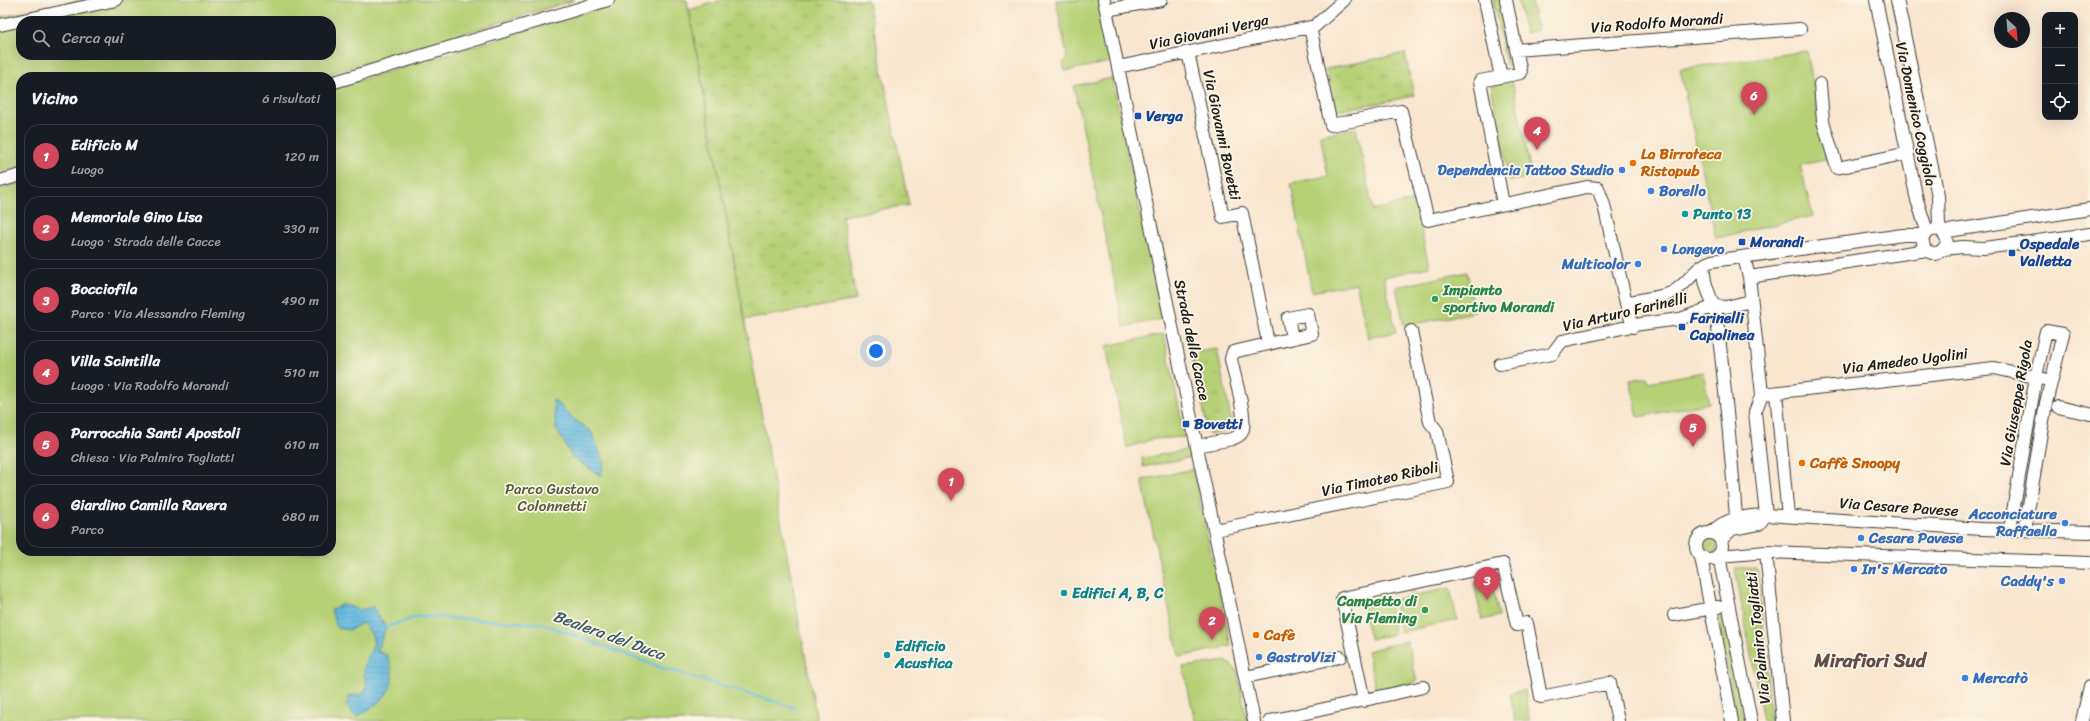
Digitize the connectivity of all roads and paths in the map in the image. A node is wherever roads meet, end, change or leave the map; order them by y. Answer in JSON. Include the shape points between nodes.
{"nodes":[{"id":1,"x":116,"y":0,"type":"edge"},
{"id":2,"x":608,"y":0,"type":"edge"},
{"id":3,"x":1161,"y":0,"type":"edge"},
{"id":4,"x":1344,"y":0,"type":"edge"},
{"id":5,"x":1485,"y":0,"type":"edge"},
{"id":6,"x":1506,"y":0,"type":"edge"},
{"id":7,"x":1876,"y":0,"type":"edge"},
{"id":8,"x":1897,"y":0,"type":"edge"},
{"id":9,"x":1105,"y":5,"type":"edge"},
{"id":10,"x":42,"y":16,"type":"edge"},
{"id":11,"x":16,"y":22,"type":"edge"},
{"id":12,"x":0,"y":25,"type":"edge"},
{"id":13,"x":1310,"y":27,"type":"junction"},
{"id":14,"x":1800,"y":29,"type":"dead end"},
{"id":15,"x":1516,"y":50,"type":"junction"},
{"id":16,"x":1188,"y":52,"type":"junction"},
{"id":17,"x":1118,"y":67,"type":"junction"},
{"id":18,"x":1501,"y":77,"type":"junction"},
{"id":19,"x":336,"y":82,"type":"edge"},
{"id":20,"x":1820,"y":84,"type":"dead end"},
{"id":21,"x":1908,"y":153,"type":"junction"},
{"id":22,"x":16,"y":176,"type":"edge"},
{"id":23,"x":0,"y":181,"type":"edge"},
{"id":24,"x":1503,"y":204,"type":"junction"},
{"id":25,"x":2090,"y":209,"type":"edge"},
{"id":26,"x":1942,"y":232,"type":"junction"},
{"id":27,"x":2090,"y":234,"type":"edge"},
{"id":28,"x":1925,"y":235,"type":"junction"},
{"id":29,"x":1944,"y":249,"type":"junction"},
{"id":30,"x":1926,"y":251,"type":"junction"},
{"id":31,"x":1744,"y":257,"type":"junction"},
{"id":32,"x":1704,"y":264,"type":"junction"},
{"id":33,"x":1749,"y":277,"type":"junction"},
{"id":34,"x":1751,"y":301,"type":"junction"},
{"id":35,"x":1626,"y":303,"type":"junction"},
{"id":36,"x":1715,"y":306,"type":"junction"},
{"id":37,"x":1634,"y":326,"type":"junction"},
{"id":38,"x":1411,"y":331,"type":"dead end"},
{"id":39,"x":1292,"y":338,"type":"dead end"},
{"id":40,"x":1268,"y":343,"type":"junction"},
{"id":41,"x":1500,"y":364,"type":"dead end"},
{"id":42,"x":2036,"y":377,"type":"junction"},
{"id":43,"x":2051,"y":381,"type":"junction"},
{"id":44,"x":1776,"y":393,"type":"junction"},
{"id":45,"x":1762,"y":394,"type":"junction"},
{"id":46,"x":2058,"y":407,"type":"dead end"},
{"id":47,"x":2090,"y":414,"type":"edge"},
{"id":48,"x":1197,"y":446,"type":"junction"},
{"id":49,"x":1766,"y":515,"type":"junction"},
{"id":50,"x":1788,"y":516,"type":"junction"},
{"id":51,"x":1736,"y":517,"type":"junction"},
{"id":52,"x":2010,"y":529,"type":"junction"},
{"id":53,"x":2025,"y":529,"type":"junction"},
{"id":54,"x":1215,"y":530,"type":"junction"},
{"id":55,"x":2090,"y":532,"type":"edge"},
{"id":56,"x":1711,"y":533,"type":"junction"},
{"id":57,"x":1721,"y":540,"type":"junction"},
{"id":58,"x":1766,"y":552,"type":"junction"},
{"id":59,"x":1701,"y":556,"type":"junction"},
{"id":60,"x":1719,"y":556,"type":"junction"},
{"id":61,"x":2090,"y":563,"type":"edge"},
{"id":62,"x":1729,"y":605,"type":"junction"},
{"id":63,"x":1711,"y":608,"type":"junction"},
{"id":64,"x":1674,"y":615,"type":"dead end"},
{"id":65,"x":1340,"y":656,"type":"dead end"},
{"id":66,"x":1245,"y":677,"type":"junction"},
{"id":67,"x":2090,"y":686,"type":"edge"},
{"id":68,"x":1423,"y":687,"type":"dead end"},
{"id":69,"x":1364,"y":701,"type":"junction"},
{"id":70,"x":1315,"y":716,"type":"edge"},
{"id":71,"x":1254,"y":721,"type":"edge"},
{"id":72,"x":1270,"y":721,"type":"edge"},
{"id":73,"x":1618,"y":721,"type":"edge"},
{"id":74,"x":1732,"y":721,"type":"edge"},
{"id":75,"x":1751,"y":721,"type":"edge"},
{"id":76,"x":1783,"y":721,"type":"edge"},
{"id":77,"x":2082,"y":721,"type":"edge"}],
"edges":[{"from":1,"to":10,"type":"street"},
{"from":2,"to":19,"type":"street"},
{"from":3,"to":9,"type":"street","name":"Strada delle Cacce"},
{"from":4,"to":13,"type":"street","name":"Via Giovanni Verga","via":[[1319,23]]},
{"from":5,"to":18,"type":"street"},
{"from":6,"to":15,"type":"street"},
{"from":7,"to":21,"type":"street","name":"Via Domenico Coggiola"},
{"from":8,"to":26,"type":"street","name":"Via Domenico Coggiola","via":[[1938,196],[1939,224]]},
{"from":9,"to":17,"type":"street","name":"Strada delle Cacce"},
{"from":11,"to":12,"type":"street"},
{"from":13,"to":16,"type":"street","name":"Via Giovanni Verga"},
{"from":13,"to":24,"type":"street","via":[[1331,125],[1401,111],[1428,220]]},
{"from":14,"to":15,"type":"street","name":"Via Rodolfo Morandi"},
{"from":15,"to":18,"type":"street","via":[[1521,73]]},
{"from":16,"to":17,"type":"street","name":"Via Giovanni Verga"},
{"from":16,"to":40,"type":"street","name":"Via Giovanni Bovetti","via":[[1223,217],[1242,213]]},
{"from":17,"to":48,"type":"street","name":"Strada delle Cacce"},
{"from":18,"to":24,"type":"street","via":[[1480,81]]},
{"from":20,"to":21,"type":"street","via":[[1823,121],[1837,168]]},
{"from":21,"to":28,"type":"street","name":"Via Domenico Coggiola","via":[[1917,200],[1925,225]]},
{"from":22,"to":23,"type":"street"},
{"from":24,"to":35,"type":"street","via":[[1598,188]]},
{"from":25,"to":26,"type":"street"},
{"from":26,"to":28,"type":"street","via":[[1934,229]]},
{"from":26,"to":29,"type":"street","via":[[1947,240]]},
{"from":27,"to":29,"type":"street","via":[[1984,248]]},
{"from":28,"to":30,"type":"street","via":[[1922,242]]},
{"from":28,"to":31,"type":"street","via":[[1896,236]]},
{"from":29,"to":30,"type":"street","via":[[1936,254]]},
{"from":30,"to":33,"type":"street"},
{"from":31,"to":32,"type":"street","via":[[1712,260]]},
{"from":31,"to":33,"type":"street"},
{"from":32,"to":35,"type":"street","name":"Via Arturo Farinelli","via":[[1689,280],[1671,293]]},
{"from":32,"to":36,"type":"street","name":"Via Arturo Farinelli","via":[[1703,277]]},
{"from":33,"to":34,"type":"street"},
{"from":34,"to":36,"type":"street","name":"Via Arturo Farinelli","via":[[1726,307]]},
{"from":34,"to":45,"type":"street"},
{"from":35,"to":37,"type":"street"},
{"from":36,"to":37,"type":"street","name":"Via Arturo Farinelli","via":[[1680,318]]},
{"from":36,"to":51,"type":"street","via":[[1727,399]]},
{"from":37,"to":41,"type":"street","name":"Via Arturo Farinelli","via":[[1562,341],[1552,354]]},
{"from":38,"to":54,"type":"street","name":"Via Timoteo Riboli","via":[[1430,422],[1437,431],[1448,482]]},
{"from":39,"to":40,"type":"street"},
{"from":40,"to":48,"type":"street","via":[[1236,350],[1232,355],[1243,418],[1241,434],[1232,439]]},
{"from":42,"to":43,"type":"street","name":"Via Amedeo Ugolini"},
{"from":42,"to":43,"type":"street","name":"Via Giuseppe Rigola","via":[[2046,331],[2063,334]]},
{"from":42,"to":44,"type":"street","name":"Via Amedeo Ugolini","via":[[1994,368]]},
{"from":42,"to":52,"type":"street","name":"Via Giuseppe Rigola"},
{"from":43,"to":53,"type":"street","name":"Via Giuseppe Rigola"},
{"from":44,"to":45,"type":"street","name":"Via Amedeo Ugolini"},
{"from":44,"to":50,"type":"street"},
{"from":45,"to":49,"type":"street","via":[[1755,412]]},
{"from":46,"to":47,"type":"street"},
{"from":48,"to":54,"type":"street","name":"Strada delle Cacce"},
{"from":49,"to":50,"type":"street","name":"Via Cesare Pavese"},
{"from":49,"to":51,"type":"street","name":"Via Cesare Pavese"},
{"from":49,"to":57,"type":"street","via":[[1758,524],[1732,529]]},
{"from":50,"to":52,"type":"street","name":"Via Cesare Pavese"},
{"from":51,"to":56,"type":"street","name":"Via Cesare Pavese"},
{"from":52,"to":53,"type":"street","name":"Via Cesare Pavese"},
{"from":53,"to":55,"type":"street","name":"Via Cesare Pavese"},
{"from":54,"to":66,"type":"street","name":"Strada delle Cacce"},
{"from":56,"to":57,"type":"street"},
{"from":56,"to":59,"type":"street","via":[[1702,535],[1697,540],[1696,548]]},
{"from":57,"to":60,"type":"street","via":[[1722,550]]},
{"from":58,"to":60,"type":"street"},
{"from":58,"to":61,"type":"street"},
{"from":58,"to":76,"type":"street","name":"Via Palmiro Togliatti"},
{"from":59,"to":60,"type":"street","via":[[1712,559]]},
{"from":59,"to":63,"type":"street"},
{"from":60,"to":62,"type":"street","name":"Via Palmiro Togliatti"},
{"from":62,"to":63,"type":"street","name":"Via Palmiro Togliatti"},
{"from":62,"to":75,"type":"street","name":"Via Palmiro Togliatti"},
{"from":63,"to":64,"type":"street","name":"Via Palmiro Togliatti"},
{"from":63,"to":74,"type":"street"},
{"from":65,"to":66,"type":"street"},
{"from":66,"to":71,"type":"street","name":"Strada delle Cacce"},
{"from":67,"to":77,"type":"street"},
{"from":68,"to":69,"type":"street"},
{"from":69,"to":70,"type":"street"},
{"from":69,"to":73,"type":"street","via":[[1342,598],[1503,564],[1517,625],[1527,623],[1541,697],[1610,683]]},
{"from":70,"to":72,"type":"street"}]}
